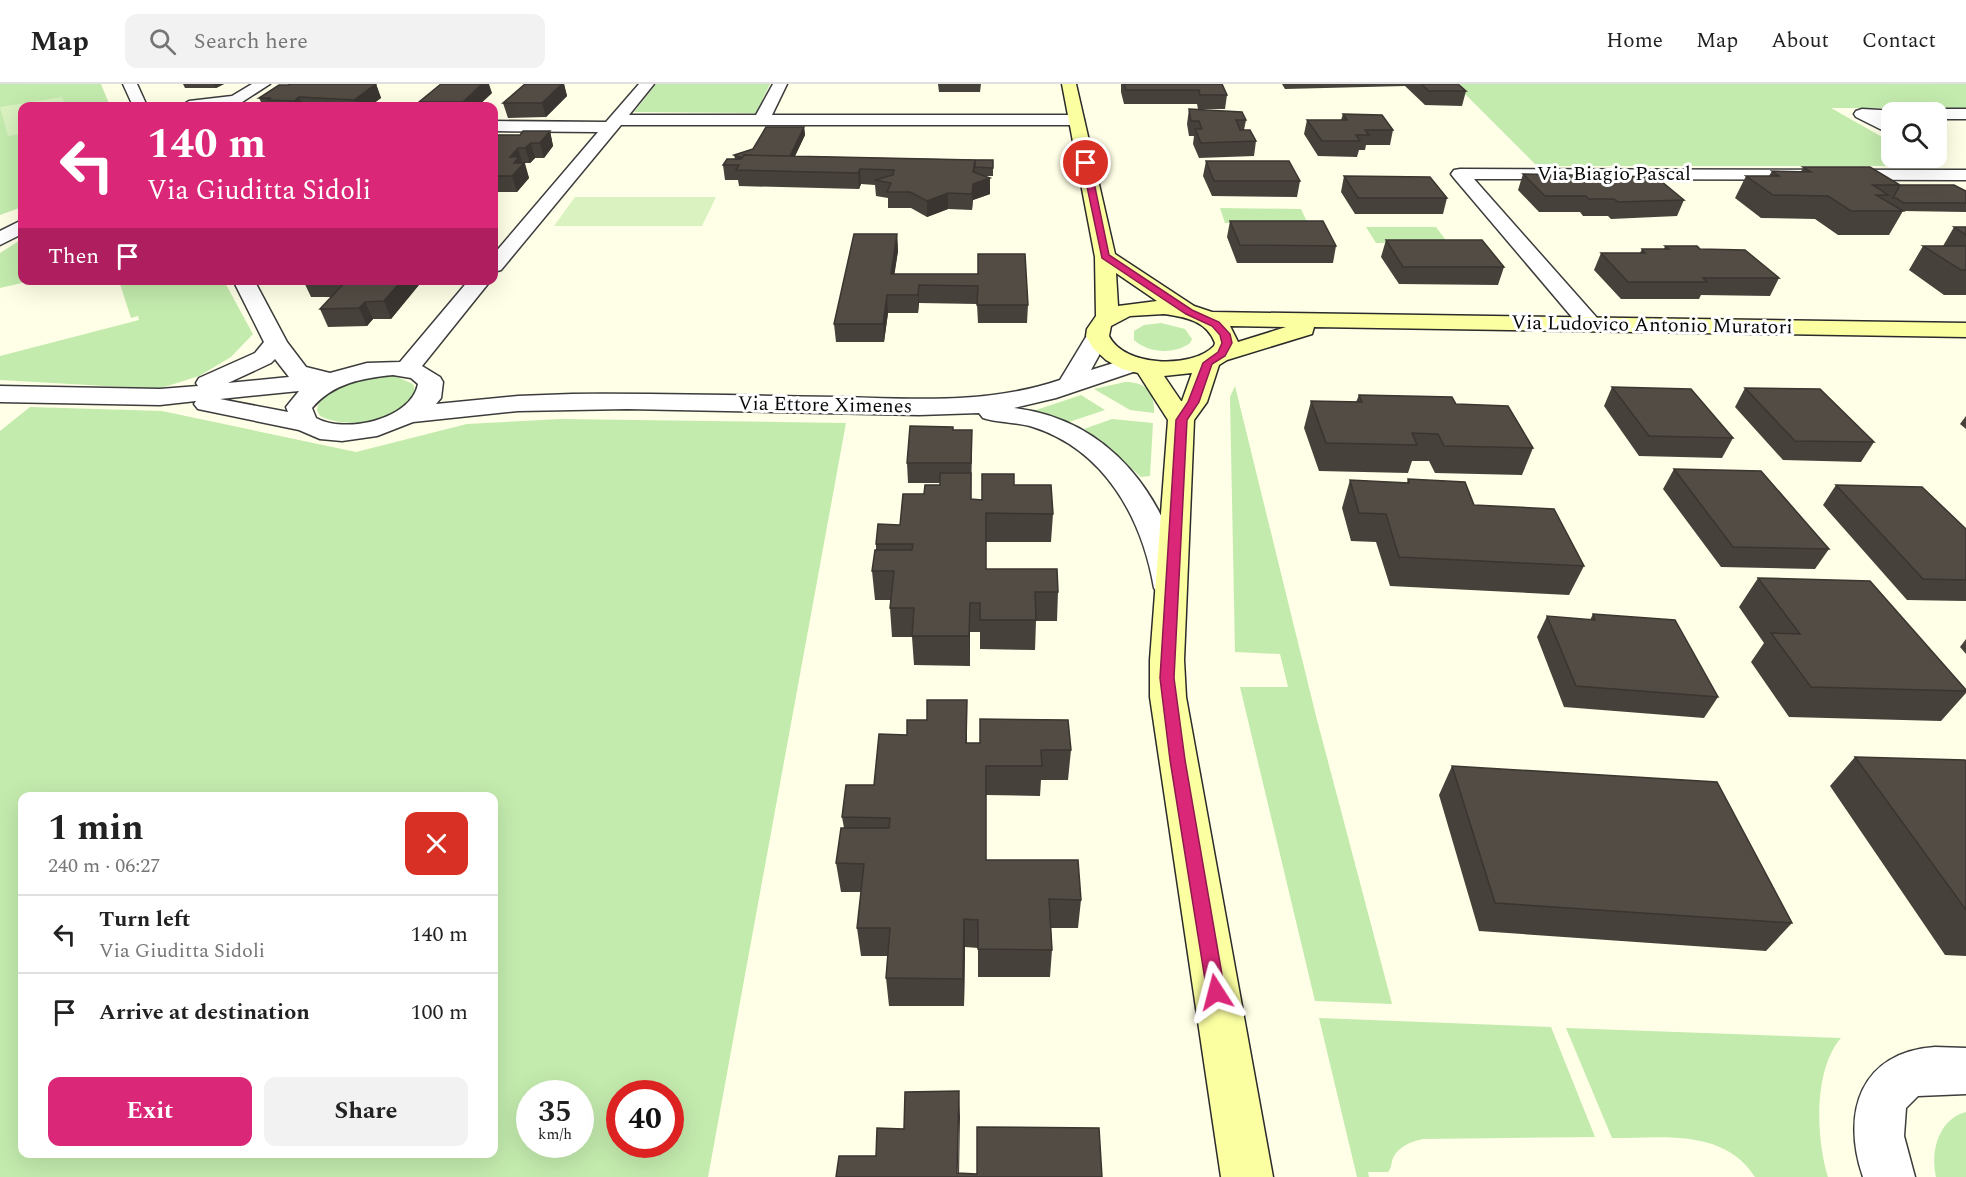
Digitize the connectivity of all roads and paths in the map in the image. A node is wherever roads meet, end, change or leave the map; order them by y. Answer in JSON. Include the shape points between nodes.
{"nodes":[{"id":1,"x":130,"y":84,"type":"edge"},
{"id":2,"x":263,"y":84,"type":"edge"},
{"id":3,"x":647,"y":84,"type":"edge"},
{"id":4,"x":780,"y":84,"type":"edge"},
{"id":5,"x":1070,"y":84,"type":"edge"},
{"id":6,"x":138,"y":102,"type":"edge"},
{"id":7,"x":233,"y":102,"type":"edge"},
{"id":8,"x":1881,"y":114,"type":"edge"},
{"id":9,"x":1947,"y":114,"type":"edge"},
{"id":10,"x":1966,"y":114,"type":"edge"},
{"id":11,"x":762,"y":120,"type":"junction"},
{"id":12,"x":1076,"y":120,"type":"junction"},
{"id":13,"x":614,"y":124,"type":"junction"},
{"id":14,"x":1881,"y":124,"type":"edge"},
{"id":15,"x":498,"y":126,"type":"edge"},
{"id":16,"x":1947,"y":162,"type":"edge"},
{"id":17,"x":1966,"y":173,"type":"edge"},
{"id":18,"x":18,"y":228,"type":"edge"},
{"id":19,"x":0,"y":239,"type":"edge"},
{"id":20,"x":1105,"y":257,"type":"junction"},
{"id":21,"x":498,"y":261,"type":"edge"},
{"id":22,"x":246,"y":285,"type":"edge"},
{"id":23,"x":477,"y":285,"type":"edge"},
{"id":24,"x":1198,"y":315,"type":"junction"},
{"id":25,"x":1338,"y":320,"type":"junction"},
{"id":26,"x":1590,"y":324,"type":"junction"},
{"id":27,"x":1102,"y":328,"type":"junction"},
{"id":28,"x":1966,"y":330,"type":"edge"},
{"id":29,"x":276,"y":343,"type":"junction"},
{"id":30,"x":1215,"y":358,"type":"junction"},
{"id":31,"x":1140,"y":366,"type":"junction"},
{"id":32,"x":407,"y":369,"type":"junction"},
{"id":33,"x":331,"y":381,"type":"junction"},
{"id":34,"x":432,"y":382,"type":"junction"},
{"id":35,"x":1071,"y":383,"type":"junction"},
{"id":36,"x":0,"y":394,"type":"edge"},
{"id":37,"x":26,"y":395,"type":"junction"},
{"id":38,"x":160,"y":397,"type":"junction"},
{"id":39,"x":577,"y":400,"type":"junction"},
{"id":40,"x":952,"y":406,"type":"junction"},
{"id":41,"x":0,"y":414,"type":"edge"},
{"id":42,"x":410,"y":414,"type":"junction"},
{"id":43,"x":1181,"y":420,"type":"junction"},
{"id":44,"x":303,"y":423,"type":"junction"},
{"id":45,"x":1170,"y":602,"type":"junction"},
{"id":46,"x":1966,"y":1071,"type":"edge"},
{"id":47,"x":1246,"y":1177,"type":"edge"},
{"id":48,"x":1889,"y":1177,"type":"edge"}],
"edges":[{"from":1,"to":6,"type":"street"},
{"from":2,"to":7,"type":"street"},
{"from":3,"to":13,"type":"street"},
{"from":4,"to":11,"type":"street"},
{"from":5,"to":12,"type":"street"},
{"from":8,"to":14,"type":"street","via":[[1862,114]]},
{"from":9,"to":10,"type":"street"},
{"from":11,"to":12,"type":"street"},
{"from":11,"to":13,"type":"street"},
{"from":12,"to":20,"type":"street"},
{"from":13,"to":15,"type":"street"},
{"from":13,"to":21,"type":"street"},
{"from":16,"to":17,"type":"street","name":"Via Biagio Pascal"},
{"from":17,"to":26,"type":"street","name":"Via Biagio Pascal","via":[[1460,174]]},
{"from":18,"to":19,"type":"street"},
{"from":20,"to":24,"type":"street"},
{"from":20,"to":27,"type":"street"},
{"from":22,"to":29,"type":"street"},
{"from":23,"to":32,"type":"street"},
{"from":24,"to":25,"type":"street","name":"Via Ludovico Antonio Muratori"},
{"from":24,"to":27,"type":"street","name":"Via Ludovico Antonio Muratori","via":[[1154,307],[1133,309]]},
{"from":24,"to":30,"type":"street","via":[[1225,334],[1227,343]]},
{"from":25,"to":26,"type":"street","name":"Via Ludovico Antonio Muratori"},
{"from":25,"to":30,"type":"street","name":"Via Ludovico Antonio Muratori"},
{"from":26,"to":28,"type":"street","name":"Via Ludovico Antonio Muratori"},
{"from":27,"to":31,"type":"street","via":[[1103,348]]},
{"from":27,"to":35,"type":"street"},
{"from":29,"to":33,"type":"street","via":[[297,372]]},
{"from":29,"to":38,"type":"street","via":[[263,358],[216,381]]},
{"from":30,"to":31,"type":"street","name":"Via Ludovico Antonio Muratori","via":[[1170,369]]},
{"from":30,"to":43,"type":"street"},
{"from":31,"to":35,"type":"street","name":"Via Ettore Ximenes"},
{"from":31,"to":43,"type":"street"},
{"from":32,"to":33,"type":"street","name":"Via Ettore Ximenes","via":[[370,370]]},
{"from":32,"to":34,"type":"street","name":"Via Ettore Ximenes"},
{"from":33,"to":38,"type":"street","name":"Via Ettore Ximenes"},
{"from":33,"to":44,"type":"street","name":"Via Ettore Ximenes","via":[[299,407]]},
{"from":34,"to":39,"type":"street","name":"Via Ettore Ximenes"},
{"from":34,"to":42,"type":"street","name":"Via Ettore Ximenes","via":[[429,398]]},
{"from":35,"to":40,"type":"street","name":"Via Ettore Ximenes","via":[[1025,399]]},
{"from":36,"to":37,"type":"street","name":"Via Ettore Ximenes"},
{"from":37,"to":38,"type":"street","name":"Via Ettore Ximenes"},
{"from":37,"to":41,"type":"street"},
{"from":38,"to":44,"type":"street","name":"Via Ettore Ximenes"},
{"from":39,"to":40,"type":"street","name":"Via Ettore Ximenes"},
{"from":39,"to":42,"type":"street","name":"Via Ettore Ximenes","via":[[464,406]]},
{"from":40,"to":45,"type":"street","via":[[1041,421],[1074,436],[1105,459],[1127,481],[1148,517],[1165,561]]},
{"from":42,"to":44,"type":"street","name":"Via Ettore Ximenes","via":[[393,423],[350,433],[330,433]]},
{"from":43,"to":45,"type":"street"},
{"from":45,"to":47,"type":"street","via":[[1168,697]]},
{"from":46,"to":48,"type":"street","via":[[1907,1076],[1891,1085],[1882,1102],[1879,1123]]}]}
